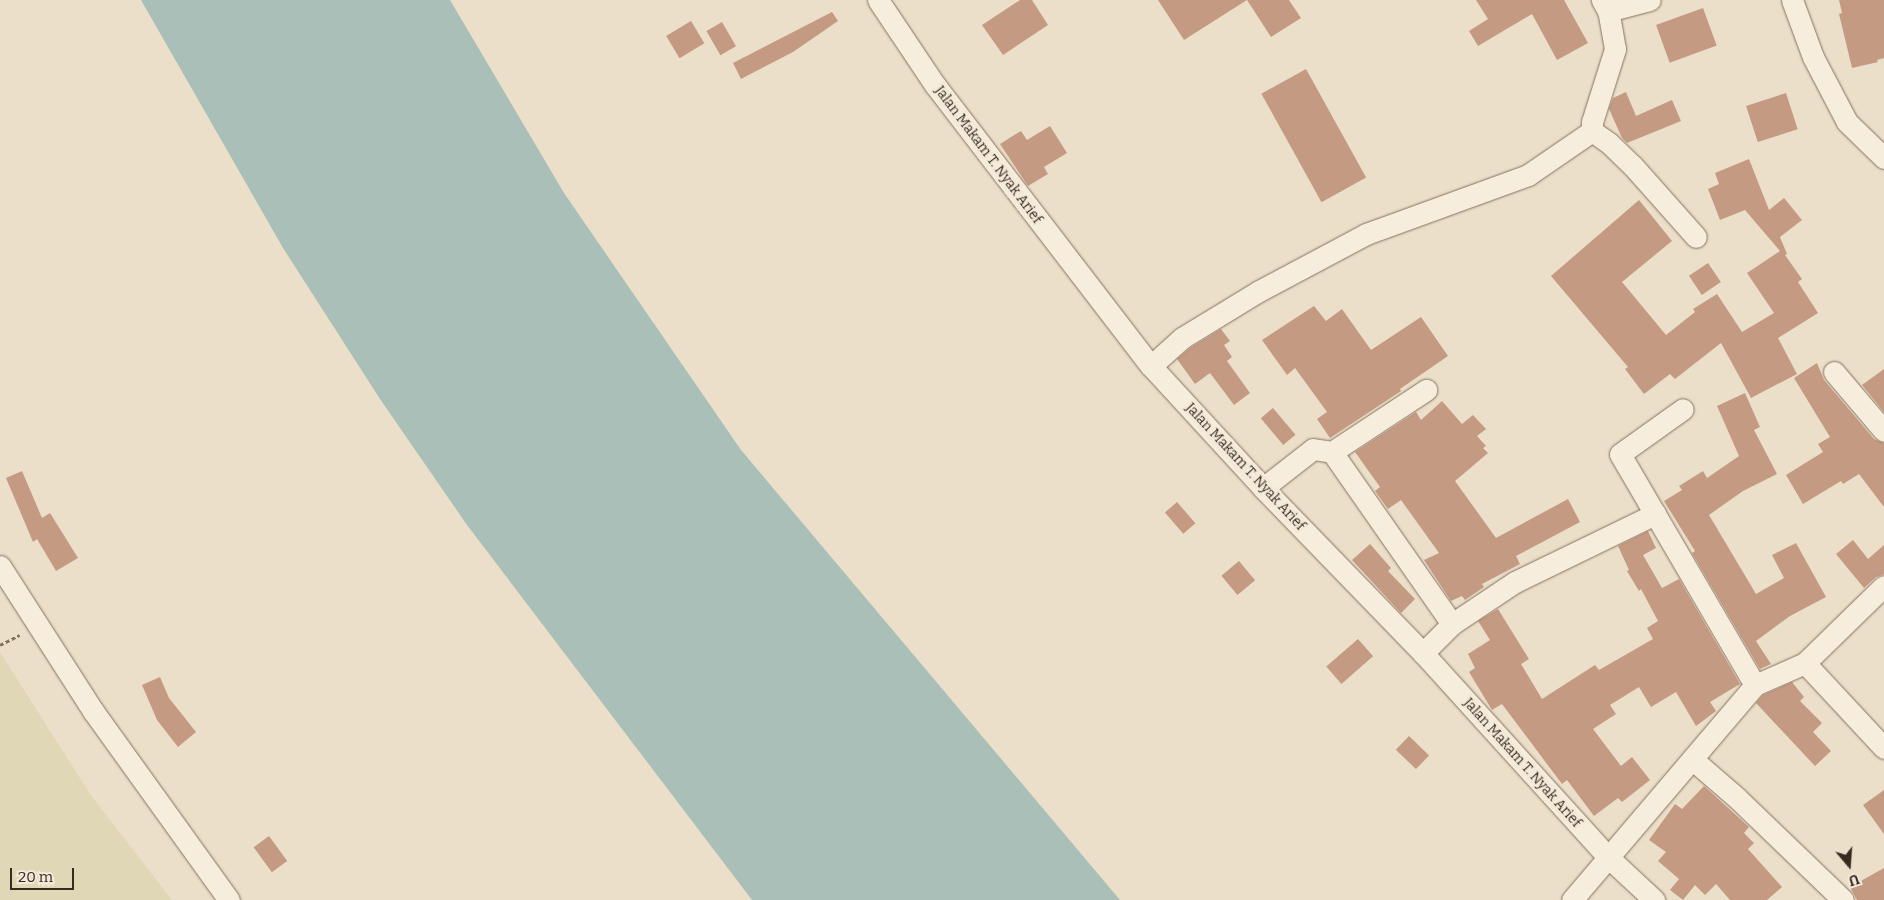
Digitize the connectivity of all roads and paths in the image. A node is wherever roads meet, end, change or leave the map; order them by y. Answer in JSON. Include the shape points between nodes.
{"nodes":[{"id":1,"x":878,"y":0,"type":"edge"},
{"id":2,"x":1650,"y":0,"type":"edge"},
{"id":3,"x":1792,"y":0,"type":"edge"},
{"id":4,"x":1605,"y":5,"type":"edge"},
{"id":5,"x":1592,"y":131,"type":"junction"},
{"id":6,"x":1884,"y":158,"type":"edge"},
{"id":7,"x":1696,"y":236,"type":"dead end"},
{"id":8,"x":1151,"y":366,"type":"junction"},
{"id":9,"x":1834,"y":372,"type":"dead end"},
{"id":10,"x":1426,"y":390,"type":"dead end"},
{"id":11,"x":1684,"y":408,"type":"dead end"},
{"id":12,"x":1884,"y":431,"type":"edge"},
{"id":13,"x":1332,"y":452,"type":"junction"},
{"id":14,"x":1263,"y":488,"type":"junction"},
{"id":15,"x":1654,"y":514,"type":"junction"},
{"id":16,"x":0,"y":566,"type":"edge"},
{"id":17,"x":1884,"y":586,"type":"edge"},
{"id":18,"x":1452,"y":624,"type":"junction"},
{"id":19,"x":1423,"y":653,"type":"junction"},
{"id":20,"x":1805,"y":663,"type":"junction"},
{"id":21,"x":1756,"y":685,"type":"junction"},
{"id":22,"x":1884,"y":748,"type":"edge"},
{"id":23,"x":1692,"y":759,"type":"junction"},
{"id":24,"x":1608,"y":858,"type":"junction"},
{"id":25,"x":229,"y":900,"type":"edge"},
{"id":26,"x":1572,"y":900,"type":"edge"},
{"id":27,"x":1654,"y":900,"type":"edge"},
{"id":28,"x":1843,"y":900,"type":"edge"}],
"edges":[{"from":1,"to":8,"type":"street","name":"Jalan Makam T. Nyak Arief","via":[[935,85]]},
{"from":2,"to":4,"type":"street"},
{"from":3,"to":6,"type":"street","via":[[1813,57],[1847,122]]},
{"from":4,"to":5,"type":"street","via":[[1615,49]]},
{"from":5,"to":7,"type":"street","via":[[1632,165]]},
{"from":5,"to":8,"type":"street","via":[[1528,175],[1366,234],[1267,287],[1182,338]]},
{"from":8,"to":14,"type":"street","name":"Jalan Makam T. Nyak Arief"},
{"from":9,"to":12,"type":"street"},
{"from":10,"to":13,"type":"street"},
{"from":11,"to":15,"type":"street","via":[[1620,454]]},
{"from":13,"to":14,"type":"street","via":[[1313,449]]},
{"from":13,"to":18,"type":"street"},
{"from":14,"to":19,"type":"street","name":"Jalan Makam T. Nyak Arief"},
{"from":15,"to":18,"type":"street","via":[[1514,582]]},
{"from":15,"to":21,"type":"street"},
{"from":16,"to":25,"type":"street","via":[[93,711]]},
{"from":17,"to":20,"type":"street"},
{"from":18,"to":19,"type":"street"},
{"from":19,"to":24,"type":"street","name":"Jalan Makam T. Nyak Arief"},
{"from":20,"to":21,"type":"street"},
{"from":20,"to":22,"type":"street"},
{"from":21,"to":23,"type":"street"},
{"from":23,"to":24,"type":"street"},
{"from":23,"to":28,"type":"street"},
{"from":24,"to":26,"type":"street"},
{"from":24,"to":27,"type":"street","name":"Jalan Makam T. Nyak Arief"}]}
